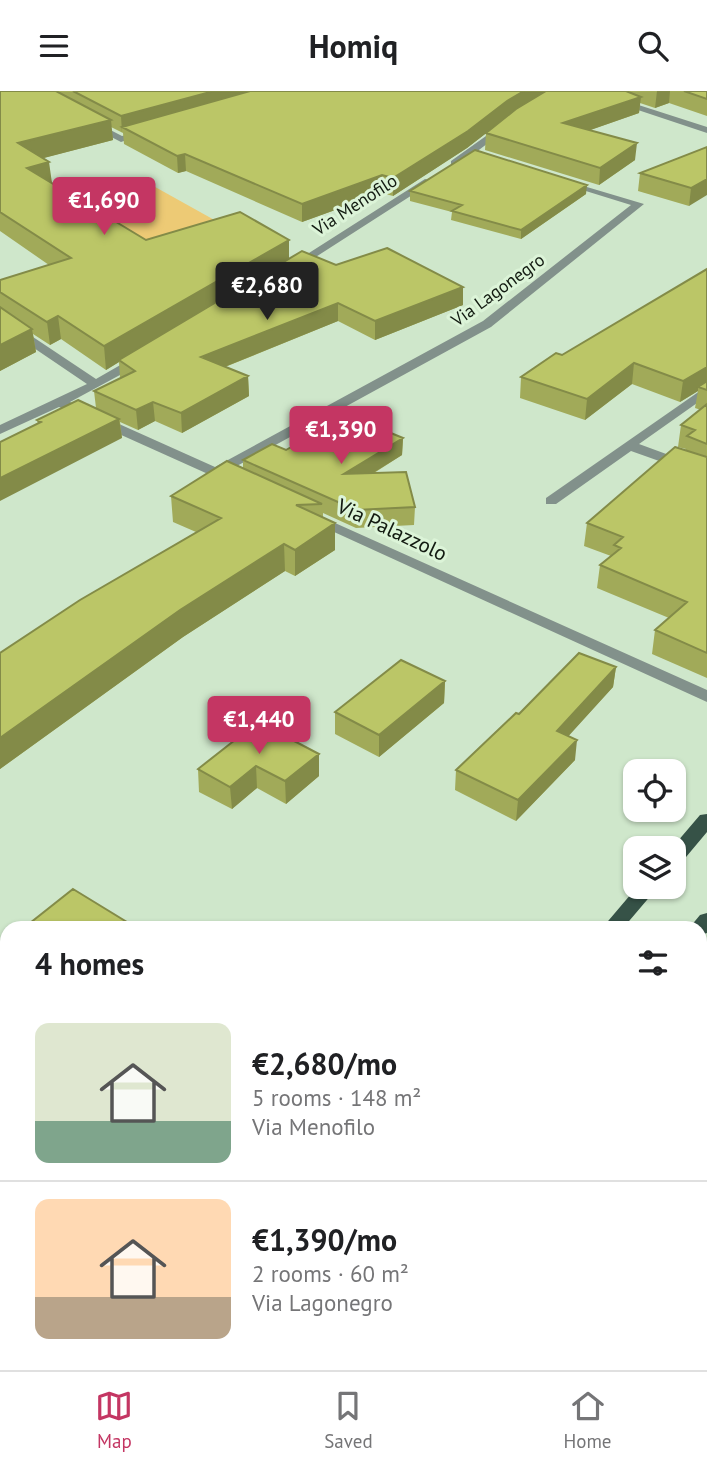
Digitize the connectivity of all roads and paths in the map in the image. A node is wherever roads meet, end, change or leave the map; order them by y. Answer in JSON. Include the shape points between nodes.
{"nodes":[{"id":1,"x":586,"y":91,"type":"edge"},
{"id":2,"x":77,"y":115,"type":"edge"},
{"id":3,"x":510,"y":122,"type":"edge"},
{"id":4,"x":159,"y":128,"type":"edge"},
{"id":5,"x":707,"y":130,"type":"edge"},
{"id":6,"x":473,"y":152,"type":"junction"},
{"id":7,"x":486,"y":156,"type":"edge"},
{"id":8,"x":549,"y":176,"type":"edge"},
{"id":9,"x":279,"y":275,"type":"edge"},
{"id":10,"x":0,"y":319,"type":"edge"},
{"id":11,"x":153,"y":351,"type":"edge"},
{"id":12,"x":96,"y":385,"type":"junction"},
{"id":13,"x":707,"y":390,"type":"edge"},
{"id":14,"x":59,"y":403,"type":"junction"},
{"id":15,"x":0,"y":430,"type":"edge"},
{"id":16,"x":628,"y":446,"type":"junction"},
{"id":17,"x":215,"y":472,"type":"junction"},
{"id":18,"x":707,"y":474,"type":"edge"},
{"id":19,"x":253,"y":489,"type":"edge"},
{"id":20,"x":551,"y":501,"type":"dead end"},
{"id":21,"x":303,"y":512,"type":"edge"},
{"id":22,"x":707,"y":697,"type":"edge"},
{"id":23,"x":707,"y":820,"type":"edge"},
{"id":24,"x":686,"y":844,"type":"edge"},
{"id":25,"x":638,"y":899,"type":"edge"},
{"id":26,"x":619,"y":921,"type":"edge"}],
"edges":[{"from":1,"to":5,"type":"street"},
{"from":2,"to":4,"type":"street","via":[[121,139]]},
{"from":3,"to":6,"type":"street","name":"Via Menofilo"},
{"from":6,"to":7,"type":"street"},
{"from":6,"to":9,"type":"street","name":"Via Menofilo"},
{"from":8,"to":17,"type":"street","name":"Via Lagonegro","via":[[639,204],[487,324]]},
{"from":10,"to":12,"type":"street"},
{"from":11,"to":12,"type":"street"},
{"from":12,"to":14,"type":"street"},
{"from":13,"to":16,"type":"street"},
{"from":14,"to":15,"type":"street"},
{"from":14,"to":17,"type":"street"},
{"from":16,"to":18,"type":"street"},
{"from":16,"to":20,"type":"street"},
{"from":17,"to":19,"type":"street"},
{"from":21,"to":22,"type":"street","name":"Via Palazzolo"},
{"from":23,"to":24,"type":"main road"},
{"from":25,"to":26,"type":"main road"}]}
